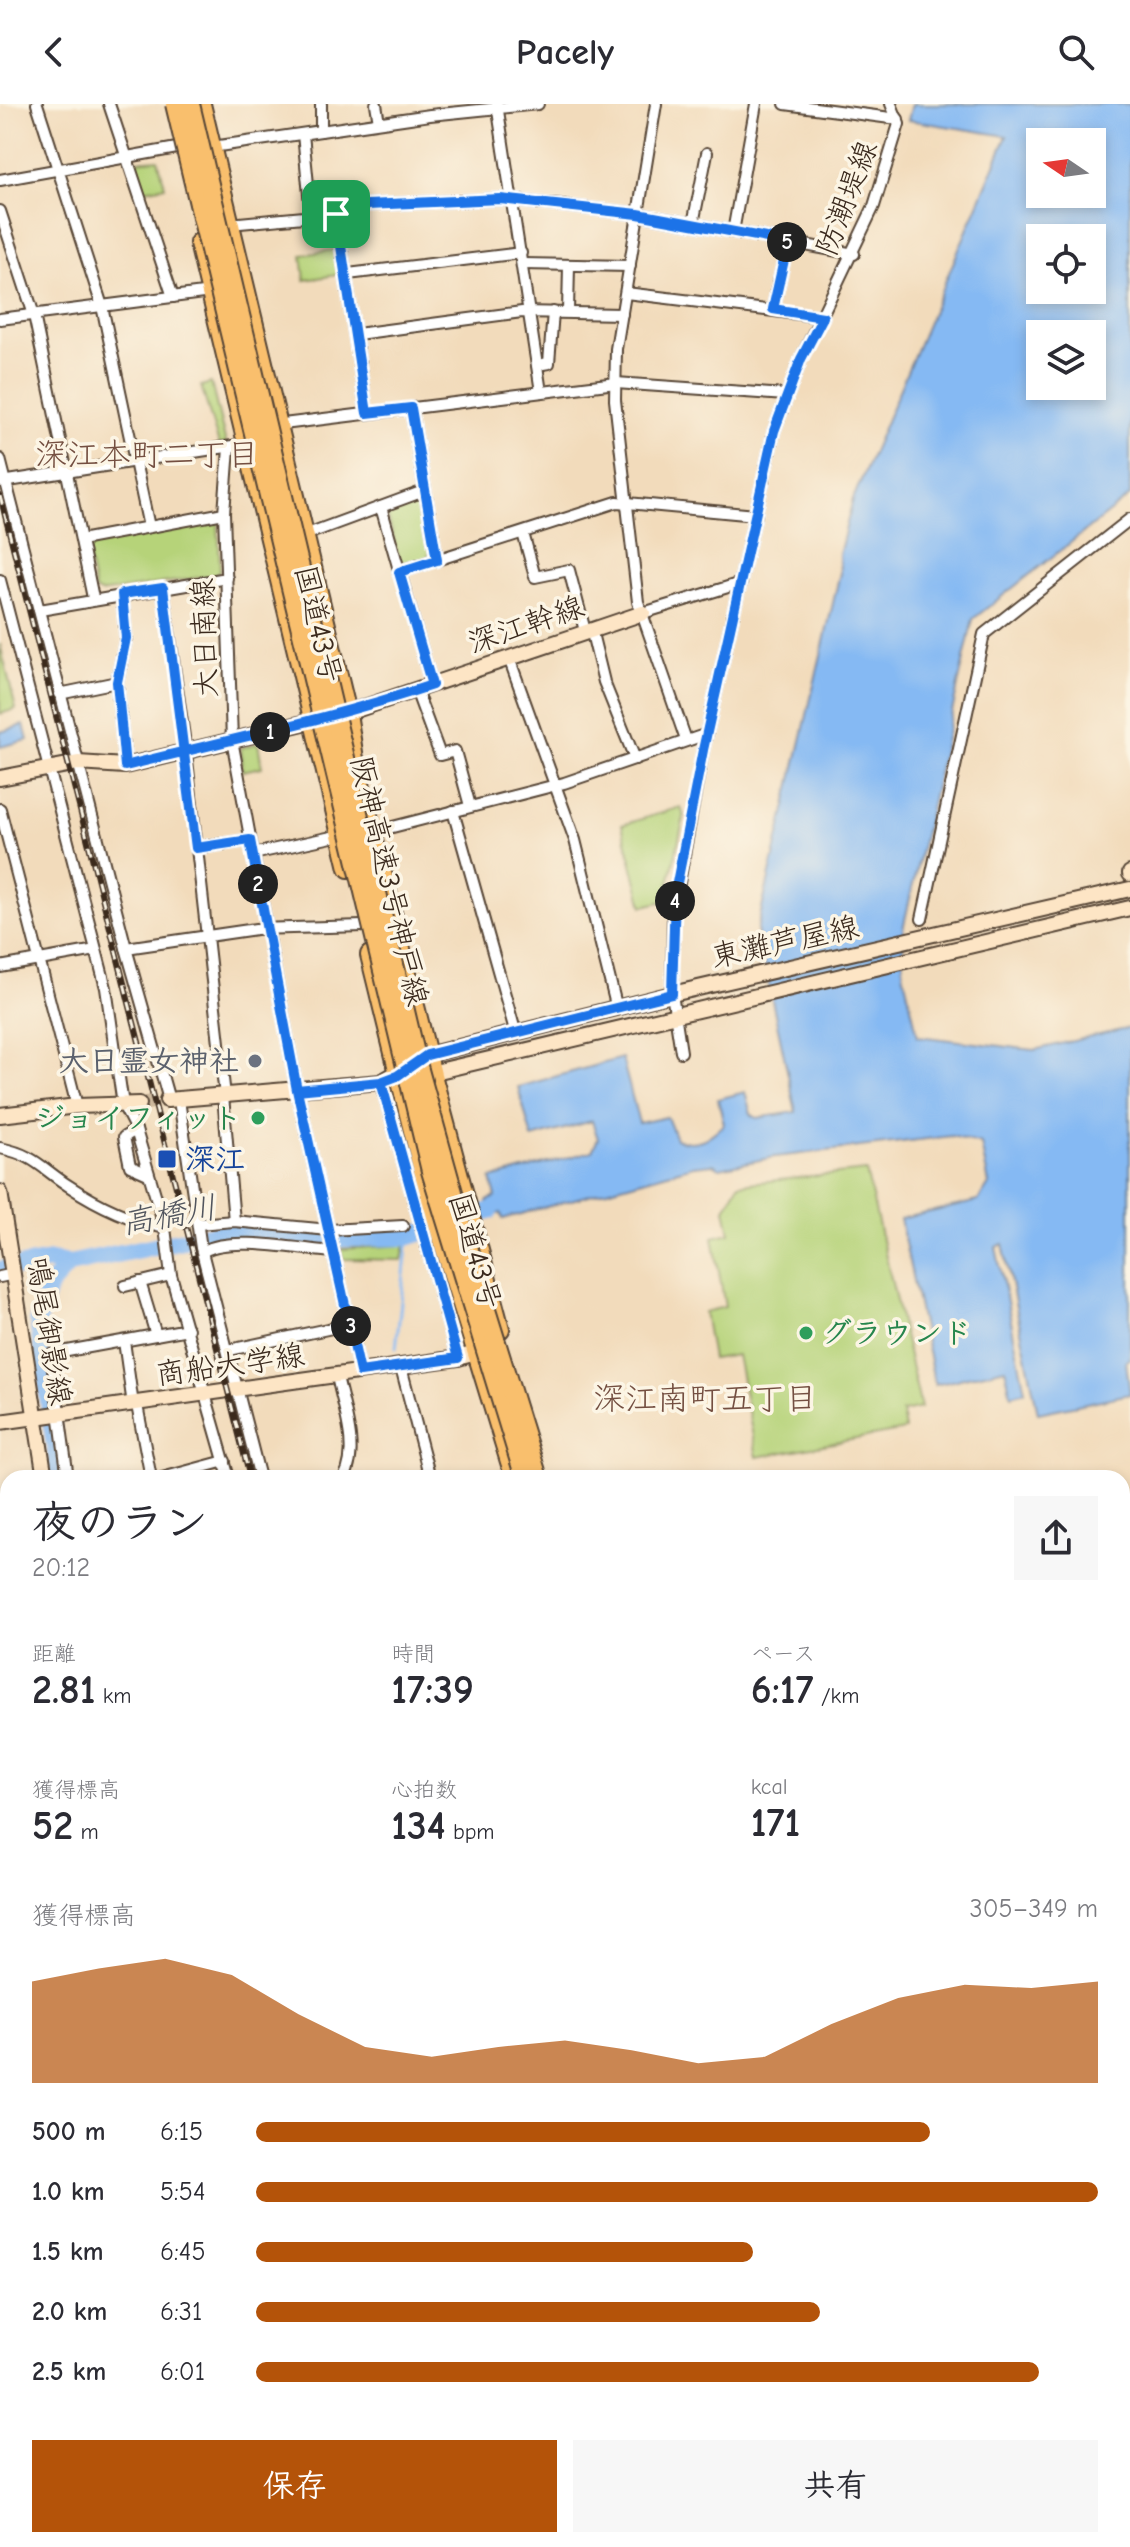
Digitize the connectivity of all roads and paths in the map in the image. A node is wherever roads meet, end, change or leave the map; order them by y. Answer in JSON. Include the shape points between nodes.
{"nodes":[{"id":1,"x":37,"y":104,"type":"edge"},
{"id":2,"x":109,"y":104,"type":"edge"},
{"id":3,"x":167,"y":104,"type":"edge"},
{"id":4,"x":175,"y":104,"type":"edge"},
{"id":5,"x":190,"y":104,"type":"edge"},
{"id":6,"x":201,"y":104,"type":"edge"},
{"id":7,"x":321,"y":104,"type":"edge"},
{"id":8,"x":376,"y":104,"type":"edge"},
{"id":9,"x":538,"y":104,"type":"edge"},
{"id":10,"x":656,"y":104,"type":"edge"},
{"id":11,"x":756,"y":104,"type":"edge"},
{"id":12,"x":785,"y":104,"type":"edge"},
{"id":13,"x":891,"y":104,"type":"edge"},
{"id":14,"x":497,"y":106,"type":"edge"},
{"id":15,"x":429,"y":110,"type":"edge"},
{"id":16,"x":898,"y":119,"type":"junction"},
{"id":17,"x":379,"y":122,"type":"junction"},
{"id":18,"x":321,"y":131,"type":"junction"},
{"id":19,"x":303,"y":134,"type":"junction"},
{"id":20,"x":212,"y":147,"type":"junction"},
{"id":21,"x":177,"y":148,"type":"junction"},
{"id":22,"x":707,"y":153,"type":"dead end"},
{"id":23,"x":127,"y":157,"type":"junction"},
{"id":24,"x":58,"y":170,"type":"junction"},
{"id":25,"x":0,"y":180,"type":"edge"},
{"id":26,"x":513,"y":201,"type":"junction"},
{"id":27,"x":0,"y":211,"type":"edge"},
{"id":28,"x":336,"y":214,"type":"junction"},
{"id":29,"x":638,"y":214,"type":"junction"},
{"id":30,"x":311,"y":215,"type":"junction"},
{"id":31,"x":229,"y":224,"type":"junction"},
{"id":32,"x":693,"y":224,"type":"junction"},
{"id":33,"x":733,"y":232,"type":"junction"},
{"id":34,"x":788,"y":242,"type":"junction"},
{"id":35,"x":854,"y":254,"type":"junction"},
{"id":36,"x":522,"y":258,"type":"junction"},
{"id":37,"x":569,"y":265,"type":"junction"},
{"id":38,"x":630,"y":266,"type":"junction"},
{"id":39,"x":348,"y":274,"type":"junction"},
{"id":40,"x":211,"y":292,"type":"junction"},
{"id":41,"x":626,"y":293,"type":"junction"},
{"id":42,"x":173,"y":297,"type":"junction"},
{"id":43,"x":102,"y":306,"type":"junction"},
{"id":44,"x":773,"y":309,"type":"junction"},
{"id":45,"x":530,"y":312,"type":"junction"},
{"id":46,"x":553,"y":312,"type":"junction"},
{"id":47,"x":568,"y":312,"type":"junction"},
{"id":48,"x":622,"y":314,"type":"junction"},
{"id":49,"x":34,"y":315,"type":"junction"},
{"id":50,"x":823,"y":317,"type":"junction"},
{"id":51,"x":0,"y":319,"type":"edge"},
{"id":52,"x":357,"y":334,"type":"junction"},
{"id":53,"x":537,"y":365,"type":"junction"},
{"id":54,"x":616,"y":383,"type":"junction"},
{"id":55,"x":541,"y":392,"type":"junction"},
{"id":56,"x":786,"y":395,"type":"junction"},
{"id":57,"x":411,"y":408,"type":"junction"},
{"id":58,"x":367,"y":413,"type":"junction"},
{"id":59,"x":275,"y":425,"type":"junction"},
{"id":60,"x":237,"y":446,"type":"junction"},
{"id":61,"x":0,"y":459,"type":"edge"},
{"id":62,"x":136,"y":462,"type":"junction"},
{"id":63,"x":67,"y":473,"type":"junction"},
{"id":64,"x":3,"y":482,"type":"edge"},
{"id":65,"x":424,"y":491,"type":"junction"},
{"id":66,"x":627,"y":502,"type":"junction"},
{"id":67,"x":381,"y":507,"type":"junction"},
{"id":68,"x":224,"y":513,"type":"junction"},
{"id":69,"x":756,"y":515,"type":"junction"},
{"id":70,"x":1130,"y":519,"type":"edge"},
{"id":71,"x":149,"y":527,"type":"junction"},
{"id":72,"x":523,"y":533,"type":"junction"},
{"id":73,"x":302,"y":536,"type":"junction"},
{"id":74,"x":81,"y":540,"type":"junction"},
{"id":75,"x":437,"y":560,"type":"junction"},
{"id":76,"x":399,"y":572,"type":"junction"},
{"id":77,"x":227,"y":578,"type":"junction"},
{"id":78,"x":0,"y":580,"type":"edge"},
{"id":79,"x":741,"y":583,"type":"junction"},
{"id":80,"x":163,"y":588,"type":"junction"},
{"id":81,"x":122,"y":594,"type":"junction"},
{"id":82,"x":93,"y":598,"type":"junction"},
{"id":83,"x":40,"y":610,"type":"junction"},
{"id":84,"x":643,"y":613,"type":"junction"},
{"id":85,"x":5,"y":616,"type":"edge"},
{"id":86,"x":588,"y":630,"type":"junction"},
{"id":87,"x":509,"y":658,"type":"junction"},
{"id":88,"x":117,"y":682,"type":"junction"},
{"id":89,"x":432,"y":685,"type":"junction"},
{"id":90,"x":416,"y":690,"type":"junction"},
{"id":91,"x":59,"y":694,"type":"junction"},
{"id":92,"x":347,"y":713,"type":"junction"},
{"id":93,"x":312,"y":721,"type":"junction"},
{"id":94,"x":707,"y":734,"type":"junction"},
{"id":95,"x":232,"y":740,"type":"junction"},
{"id":96,"x":686,"y":740,"type":"junction"},
{"id":97,"x":186,"y":751,"type":"junction"},
{"id":98,"x":635,"y":759,"type":"junction"},
{"id":99,"x":78,"y":763,"type":"junction"},
{"id":100,"x":125,"y":766,"type":"junction"},
{"id":101,"x":48,"y":770,"type":"junction"},
{"id":102,"x":0,"y":778,"type":"edge"},
{"id":103,"x":556,"y":784,"type":"junction"},
{"id":104,"x":470,"y":806,"type":"junction"},
{"id":105,"x":0,"y":809,"type":"edge"},
{"id":106,"x":453,"y":811,"type":"junction"},
{"id":107,"x":373,"y":832,"type":"junction"},
{"id":108,"x":341,"y":835,"type":"junction"},
{"id":109,"x":250,"y":840,"type":"junction"},
{"id":110,"x":196,"y":848,"type":"junction"},
{"id":111,"x":253,"y":854,"type":"junction"},
{"id":112,"x":1130,"y":889,"type":"edge"},
{"id":113,"x":1130,"y":908,"type":"edge"},
{"id":114,"x":922,"y":919,"type":"dead end"},
{"id":115,"x":364,"y":926,"type":"junction"},
{"id":116,"x":266,"y":929,"type":"junction"},
{"id":117,"x":207,"y":936,"type":"junction"},
{"id":118,"x":126,"y":948,"type":"junction"},
{"id":119,"x":96,"y":950,"type":"junction"},
{"id":120,"x":39,"y":961,"type":"junction"},
{"id":121,"x":0,"y":967,"type":"edge"},
{"id":122,"x":672,"y":994,"type":"junction"},
{"id":123,"x":617,"y":1009,"type":"junction"},
{"id":124,"x":673,"y":1013,"type":"junction"},
{"id":125,"x":516,"y":1034,"type":"junction"},
{"id":126,"x":681,"y":1052,"type":"dead end"},
{"id":127,"x":427,"y":1055,"type":"junction"},
{"id":128,"x":432,"y":1075,"type":"junction"},
{"id":129,"x":389,"y":1079,"type":"junction"},
{"id":130,"x":297,"y":1090,"type":"junction"},
{"id":131,"x":224,"y":1096,"type":"junction"},
{"id":132,"x":172,"y":1100,"type":"junction"},
{"id":133,"x":139,"y":1104,"type":"tunnel mouth"},
{"id":134,"x":123,"y":1105,"type":"junction"},
{"id":135,"x":77,"y":1106,"type":"junction"},
{"id":136,"x":0,"y":1115,"type":"edge"},
{"id":137,"x":0,"y":1148,"type":"edge"},
{"id":138,"x":0,"y":1192,"type":"edge"},
{"id":139,"x":234,"y":1221,"type":"junction"},
{"id":140,"x":403,"y":1226,"type":"dead end"},
{"id":141,"x":198,"y":1227,"type":"junction"},
{"id":142,"x":165,"y":1228,"type":"junction"},
{"id":143,"x":330,"y":1231,"type":"junction"},
{"id":144,"x":203,"y":1249,"type":"junction"},
{"id":145,"x":334,"y":1251,"type":"junction"},
{"id":146,"x":10,"y":1271,"type":"edge"},
{"id":147,"x":171,"y":1275,"type":"junction"},
{"id":148,"x":140,"y":1282,"type":"junction"},
{"id":149,"x":125,"y":1286,"type":"dead end"},
{"id":150,"x":351,"y":1324,"type":"junction"},
{"id":151,"x":188,"y":1329,"type":"junction"},
{"id":152,"x":156,"y":1335,"type":"junction"},
{"id":153,"x":124,"y":1341,"type":"junction"},
{"id":154,"x":505,"y":1345,"type":"junction"},
{"id":155,"x":229,"y":1350,"type":"junction"},
{"id":156,"x":466,"y":1355,"type":"junction"},
{"id":157,"x":401,"y":1367,"type":"junction"},
{"id":158,"x":360,"y":1372,"type":"junction"},
{"id":159,"x":337,"y":1376,"type":"junction"},
{"id":160,"x":238,"y":1390,"type":"junction"},
{"id":161,"x":207,"y":1394,"type":"junction"},
{"id":162,"x":135,"y":1405,"type":"junction"},
{"id":163,"x":48,"y":1415,"type":"junction"},
{"id":164,"x":0,"y":1422,"type":"edge"},
{"id":165,"x":225,"y":1461,"type":"junction"},
{"id":166,"x":45,"y":1470,"type":"edge"},
{"id":167,"x":65,"y":1470,"type":"edge"},
{"id":168,"x":146,"y":1470,"type":"edge"},
{"id":169,"x":192,"y":1470,"type":"edge"},
{"id":170,"x":227,"y":1470,"type":"edge"},
{"id":171,"x":258,"y":1470,"type":"edge"},
{"id":172,"x":348,"y":1470,"type":"edge"},
{"id":173,"x":428,"y":1470,"type":"edge"},
{"id":174,"x":512,"y":1470,"type":"edge"},
{"id":175,"x":523,"y":1470,"type":"edge"},
{"id":176,"x":536,"y":1470,"type":"edge"},
{"id":177,"x":544,"y":1470,"type":"edge"}],
"edges":[{"from":1,"to":24,"type":"street"},
{"from":2,"to":23,"type":"street"},
{"from":3,"to":21,"type":"highway","name":"国道43号"},
{"from":4,"to":175,"type":"highway","name":"阪神高速3号神戸線","bridge":true,"via":[[416,1114]]},
{"from":5,"to":176,"type":"highway","name":"阪神高速3号神戸線","bridge":true,"via":[[419,1070]]},
{"from":6,"to":20,"type":"highway","name":"国道43号"},
{"from":7,"to":18,"type":"street"},
{"from":8,"to":17,"type":"street"},
{"from":9,"to":14,"type":"street"},
{"from":10,"to":29,"type":"street"},
{"from":11,"to":33,"type":"street"},
{"from":12,"to":16,"type":"street"},
{"from":13,"to":16,"type":"street","name":"防潮堤線"},
{"from":14,"to":15,"type":"street"},
{"from":14,"to":26,"type":"street"},
{"from":15,"to":17,"type":"street"},
{"from":16,"to":35,"type":"street","name":"防潮堤線","via":[[887,171]]},
{"from":17,"to":18,"type":"street"},
{"from":18,"to":19,"type":"street"},
{"from":19,"to":20,"type":"street"},
{"from":19,"to":30,"type":"street"},
{"from":20,"to":31,"type":"highway","name":"国道43号"},
{"from":21,"to":23,"type":"street"},
{"from":21,"to":40,"type":"highway","name":"国道43号"},
{"from":22,"to":32,"type":"street"},
{"from":23,"to":24,"type":"street"},
{"from":23,"to":42,"type":"street"},
{"from":24,"to":25,"type":"street"},
{"from":24,"to":43,"type":"street"},
{"from":26,"to":28,"type":"street","via":[[345,206]]},
{"from":26,"to":29,"type":"street"},
{"from":26,"to":36,"type":"street"},
{"from":27,"to":49,"type":"street"},
{"from":28,"to":30,"type":"street"},
{"from":28,"to":39,"type":"street"},
{"from":29,"to":32,"type":"street"},
{"from":29,"to":38,"type":"street"},
{"from":30,"to":31,"type":"street"},
{"from":31,"to":59,"type":"highway","name":"国道43号"},
{"from":32,"to":33,"type":"street"},
{"from":33,"to":34,"type":"street"},
{"from":34,"to":35,"type":"street"},
{"from":34,"to":44,"type":"street"},
{"from":35,"to":50,"type":"street","name":"防潮堤線"},
{"from":36,"to":37,"type":"street"},
{"from":36,"to":39,"type":"street"},
{"from":36,"to":45,"type":"street"},
{"from":37,"to":38,"type":"street"},
{"from":37,"to":47,"type":"street"},
{"from":38,"to":41,"type":"street"},
{"from":39,"to":52,"type":"street"},
{"from":40,"to":42,"type":"street"},
{"from":40,"to":60,"type":"highway","name":"国道43号"},
{"from":41,"to":44,"type":"street"},
{"from":41,"to":48,"type":"street"},
{"from":42,"to":43,"type":"street"},
{"from":43,"to":49,"type":"street"},
{"from":43,"to":62,"type":"street"},
{"from":44,"to":50,"type":"street"},
{"from":45,"to":46,"type":"street"},
{"from":45,"to":52,"type":"street"},
{"from":45,"to":53,"type":"street"},
{"from":46,"to":47,"type":"street"},
{"from":46,"to":53,"type":"street","via":[[549,363]]},
{"from":47,"to":48,"type":"street"},
{"from":48,"to":54,"type":"street"},
{"from":49,"to":51,"type":"street"},
{"from":49,"to":63,"type":"street"},
{"from":50,"to":56,"type":"street","name":"防潮堤線"},
{"from":52,"to":58,"type":"street"},
{"from":53,"to":55,"type":"street"},
{"from":54,"to":55,"type":"street"},
{"from":54,"to":56,"type":"street"},
{"from":54,"to":66,"type":"street"},
{"from":55,"to":57,"type":"street"},
{"from":56,"to":69,"type":"street","name":"防潮堤線"},
{"from":57,"to":58,"type":"street"},
{"from":57,"to":65,"type":"street"},
{"from":58,"to":59,"type":"street"},
{"from":59,"to":73,"type":"highway","name":"国道43号"},
{"from":60,"to":62,"type":"street"},
{"from":60,"to":68,"type":"street","name":"大日南線"},
{"from":60,"to":93,"type":"highway","name":"国道43号"},
{"from":61,"to":64,"type":"street"},
{"from":62,"to":63,"type":"street"},
{"from":62,"to":71,"type":"street"},
{"from":63,"to":64,"type":"street"},
{"from":63,"to":74,"type":"street"},
{"from":64,"to":83,"type":"street"},
{"from":65,"to":67,"type":"street"},
{"from":65,"to":75,"type":"street"},
{"from":66,"to":69,"type":"street"},
{"from":66,"to":72,"type":"street"},
{"from":66,"to":84,"type":"street"},
{"from":67,"to":73,"type":"street"},
{"from":67,"to":76,"type":"street"},
{"from":68,"to":71,"type":"street"},
{"from":68,"to":77,"type":"street","name":"大日南線"},
{"from":69,"to":79,"type":"street","name":"防潮堤線"},
{"from":70,"to":114,"type":"street","via":[[984,634]]},
{"from":71,"to":74,"type":"street"},
{"from":72,"to":75,"type":"street"},
{"from":72,"to":86,"type":"street","via":[[535,577],[569,570]]},
{"from":73,"to":92,"type":"highway","name":"国道43号"},
{"from":74,"to":82,"type":"street"},
{"from":75,"to":76,"type":"street"},
{"from":76,"to":89,"type":"street"},
{"from":77,"to":80,"type":"street"},
{"from":77,"to":95,"type":"street","name":"大日南線"},
{"from":78,"to":85,"type":"street"},
{"from":79,"to":84,"type":"street","name":"深江幹線"},
{"from":79,"to":94,"type":"street","name":"防潮堤線"},
{"from":80,"to":81,"type":"street"},
{"from":80,"to":97,"type":"street"},
{"from":81,"to":82,"type":"street"},
{"from":81,"to":88,"type":"street","via":[[126,638]]},
{"from":82,"to":83,"type":"street"},
{"from":83,"to":91,"type":"street"},
{"from":84,"to":86,"type":"street","name":"深江幹線"},
{"from":84,"to":96,"type":"street"},
{"from":85,"to":101,"type":"street"},
{"from":86,"to":87,"type":"street","name":"深江幹線"},
{"from":86,"to":98,"type":"street"},
{"from":87,"to":89,"type":"street","name":"深江幹線"},
{"from":87,"to":103,"type":"street"},
{"from":88,"to":91,"type":"street"},
{"from":88,"to":100,"type":"street"},
{"from":89,"to":90,"type":"street","name":"深江幹線"},
{"from":90,"to":92,"type":"street","name":"深江幹線"},
{"from":90,"to":104,"type":"street","via":[[440,755],[455,751]]},
{"from":91,"to":99,"type":"street"},
{"from":92,"to":93,"type":"street","name":"深江幹線"},
{"from":92,"to":107,"type":"highway","name":"国道43号"},
{"from":93,"to":95,"type":"street","name":"深江幹線"},
{"from":93,"to":108,"type":"highway","name":"国道43号"},
{"from":94,"to":96,"type":"street"},
{"from":94,"to":122,"type":"street","name":"防潮堤線","via":[[675,893]]},
{"from":95,"to":97,"type":"street","name":"深江幹線"},
{"from":95,"to":109,"type":"street","name":"大日南線"},
{"from":96,"to":98,"type":"street"},
{"from":97,"to":100,"type":"street","name":"深江幹線"},
{"from":97,"to":110,"type":"street"},
{"from":98,"to":103,"type":"street"},
{"from":99,"to":100,"type":"street","name":"深江幹線"},
{"from":99,"to":101,"type":"street","name":"深江幹線"},
{"from":99,"to":118,"type":"street"},
{"from":101,"to":102,"type":"street","name":"深江幹線"},
{"from":101,"to":119,"type":"street"},
{"from":103,"to":104,"type":"street"},
{"from":103,"to":123,"type":"street"},
{"from":104,"to":106,"type":"street"},
{"from":105,"to":120,"type":"street"},
{"from":106,"to":107,"type":"street"},
{"from":106,"to":125,"type":"street"},
{"from":107,"to":127,"type":"highway","name":"国道43号"},
{"from":108,"to":111,"type":"street"},
{"from":108,"to":115,"type":"highway","name":"国道43号"},
{"from":109,"to":110,"type":"street"},
{"from":109,"to":111,"type":"street","name":"大日南線"},
{"from":110,"to":117,"type":"street"},
{"from":111,"to":116,"type":"street","name":"大日南線"},
{"from":112,"to":122,"type":"street","name":"東灘芦屋線"},
{"from":113,"to":124,"type":"street","name":"東灘芦屋線"},
{"from":115,"to":116,"type":"street"},
{"from":115,"to":129,"type":"highway","name":"国道43号"},
{"from":116,"to":117,"type":"street"},
{"from":116,"to":130,"type":"street","name":"大日南線"},
{"from":117,"to":118,"type":"street"},
{"from":117,"to":131,"type":"street"},
{"from":118,"to":132,"type":"street"},
{"from":119,"to":120,"type":"street"},
{"from":119,"to":134,"type":"street"},
{"from":120,"to":121,"type":"street"},
{"from":120,"to":135,"type":"street"},
{"from":122,"to":123,"type":"street","name":"東灘芦屋線"},
{"from":122,"to":124,"type":"street","name":"防潮堤線"},
{"from":123,"to":125,"type":"street","name":"東灘芦屋線"},
{"from":124,"to":126,"type":"street","name":"防潮堤線"},
{"from":124,"to":128,"type":"street","name":"東灘芦屋線"},
{"from":125,"to":127,"type":"street","name":"東灘芦屋線"},
{"from":127,"to":128,"type":"highway","name":"国道43号"},
{"from":127,"to":129,"type":"street","name":"東灘芦屋線"},
{"from":128,"to":129,"type":"street","name":"東灘芦屋線"},
{"from":128,"to":154,"type":"highway","name":"国道43号"},
{"from":129,"to":130,"type":"street"},
{"from":129,"to":156,"type":"highway","name":"国道43号"},
{"from":130,"to":131,"type":"street"},
{"from":130,"to":143,"type":"street","name":"大日南線"},
{"from":131,"to":132,"type":"street"},
{"from":131,"to":139,"type":"street"},
{"from":132,"to":141,"type":"street"},
{"from":133,"to":134,"type":"street"},
{"from":134,"to":135,"type":"street"},
{"from":134,"to":142,"type":"street","via":[[136,1130]]},
{"from":135,"to":136,"type":"street"},
{"from":137,"to":142,"type":"street","via":[[26,1153],[127,1220]]},
{"from":138,"to":146,"type":"street","name":"鳴尾御影線"},
{"from":139,"to":141,"type":"street"},
{"from":139,"to":143,"type":"street"},
{"from":140,"to":143,"type":"street"},
{"from":141,"to":144,"type":"street"},
{"from":142,"to":147,"type":"street"},
{"from":143,"to":145,"type":"street","name":"大日南線"},
{"from":144,"to":145,"type":"street","via":[[237,1244]]},
{"from":144,"to":155,"type":"street"},
{"from":145,"to":150,"type":"street","name":"大日南線"},
{"from":146,"to":163,"type":"street","name":"鳴尾御影線"},
{"from":147,"to":148,"type":"street"},
{"from":147,"to":151,"type":"street"},
{"from":148,"to":149,"type":"street"},
{"from":148,"to":152,"type":"street"},
{"from":150,"to":155,"type":"street"},
{"from":150,"to":158,"type":"street","name":"大日南線"},
{"from":151,"to":152,"type":"street"},
{"from":151,"to":161,"type":"street"},
{"from":152,"to":153,"type":"street"},
{"from":153,"to":162,"type":"street"},
{"from":153,"to":163,"type":"street","via":[[51,1354]]},
{"from":154,"to":156,"type":"street","name":"商船大学線"},
{"from":154,"to":177,"type":"highway","name":"国道43号"},
{"from":155,"to":160,"type":"street"},
{"from":156,"to":157,"type":"street","name":"商船大学線"},
{"from":156,"to":174,"type":"highway","name":"国道43号"},
{"from":157,"to":158,"type":"street","name":"商船大学線"},
{"from":157,"to":173,"type":"street"},
{"from":158,"to":159,"type":"street","name":"商船大学線"},
{"from":159,"to":160,"type":"street","name":"商船大学線"},
{"from":159,"to":172,"type":"street","via":[[351,1452]]},
{"from":160,"to":161,"type":"street","name":"商船大学線"},
{"from":160,"to":171,"type":"street"},
{"from":161,"to":162,"type":"street","name":"商船大学線"},
{"from":161,"to":165,"type":"street"},
{"from":162,"to":163,"type":"street","name":"商船大学線"},
{"from":162,"to":168,"type":"street"},
{"from":163,"to":164,"type":"street","name":"商船大学線"},
{"from":163,"to":166,"type":"street","name":"鳴尾御影線"},
{"from":163,"to":167,"type":"street","name":"鳴尾御影線"},
{"from":165,"to":169,"type":"street"},
{"from":165,"to":170,"type":"street"}]}
